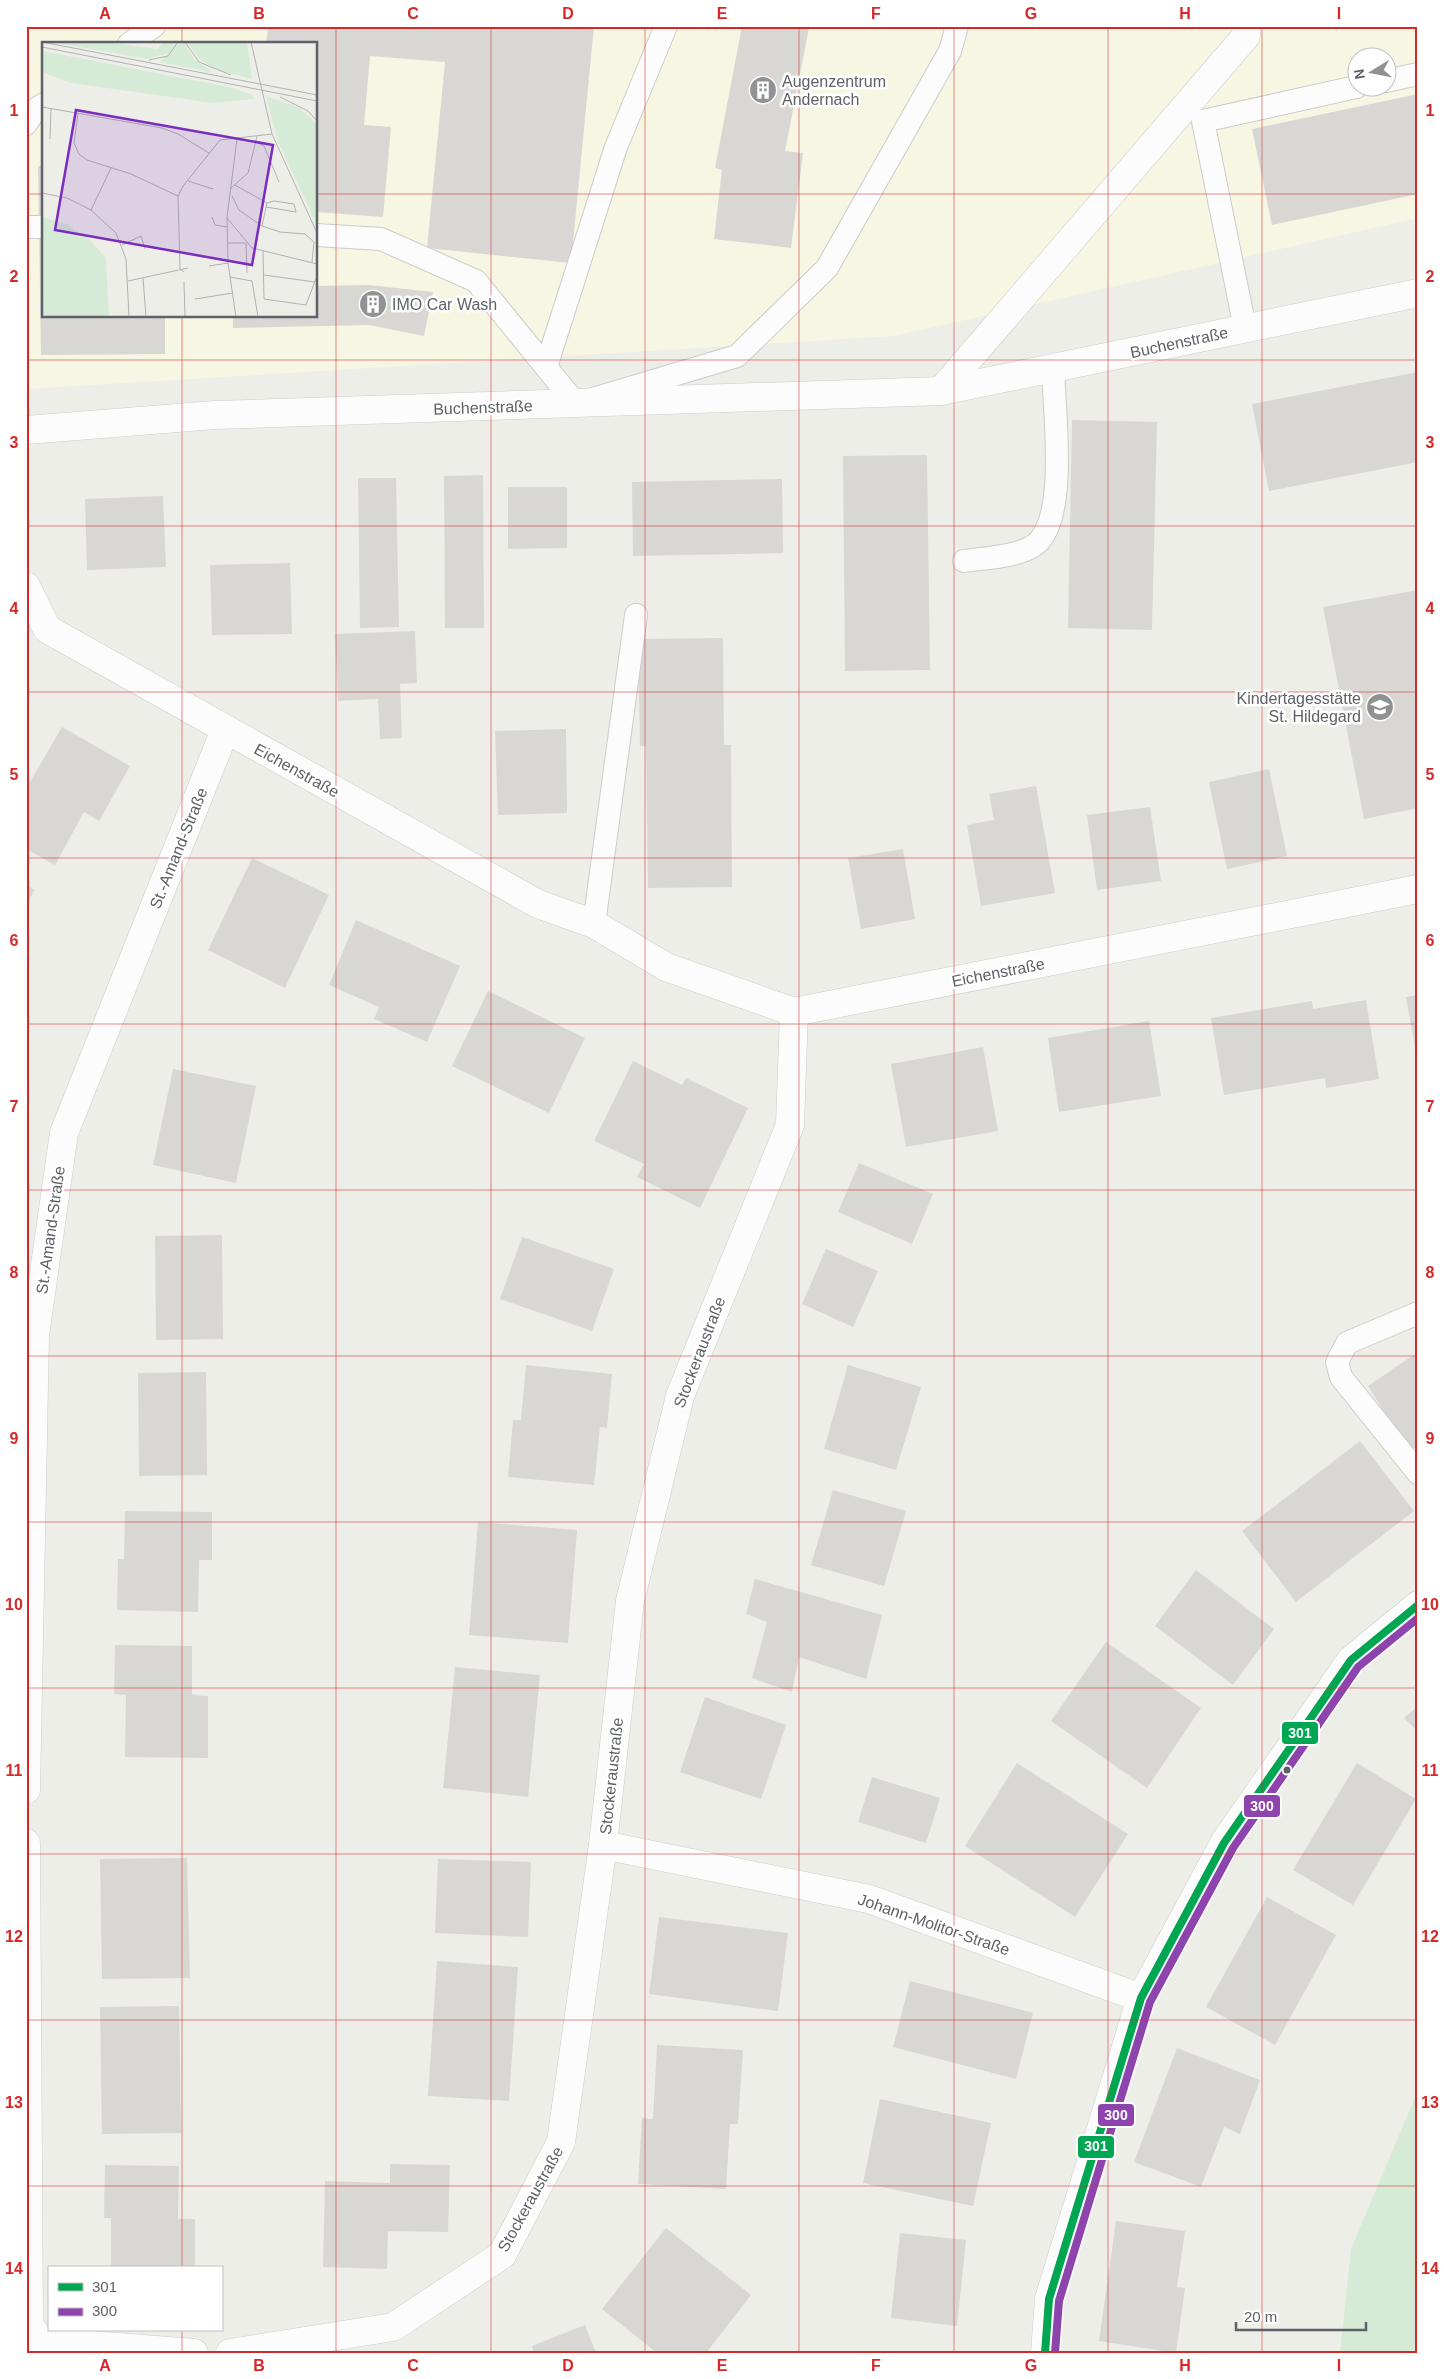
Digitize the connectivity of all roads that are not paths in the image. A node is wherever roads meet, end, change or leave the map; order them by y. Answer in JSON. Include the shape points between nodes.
{"nodes":[{"id":1,"x":154,"y":26,"type":"edge"},
{"id":2,"x":666,"y":26,"type":"edge"},
{"id":3,"x":957,"y":26,"type":"edge"},
{"id":4,"x":1247,"y":26,"type":"edge"},
{"id":5,"x":132,"y":42,"type":"edge"},
{"id":6,"x":1418,"y":74,"type":"edge"},
{"id":7,"x":1396,"y":79,"type":"edge"},
{"id":8,"x":1346,"y":89,"type":"edge"},
{"id":9,"x":42,"y":105,"type":"edge"},
{"id":10,"x":26,"y":124,"type":"edge"},
{"id":11,"x":26,"y":227,"type":"edge"},
{"id":12,"x":42,"y":227,"type":"edge"},
{"id":13,"x":318,"y":235,"type":"edge"},
{"id":14,"x":1418,"y":293,"type":"edge"},
{"id":15,"x":1245,"y":328,"type":"junction"},
{"id":16,"x":546,"y":367,"type":"junction"},
{"id":17,"x":1053,"y":368,"type":"junction"},
{"id":18,"x":941,"y":391,"type":"junction"},
{"id":19,"x":576,"y":404,"type":"junction"},
{"id":20,"x":26,"y":430,"type":"edge"},
{"id":21,"x":964,"y":561,"type":"dead end"},
{"id":22,"x":26,"y":586,"type":"edge"},
{"id":23,"x":636,"y":615,"type":"dead end"},
{"id":24,"x":225,"y":730,"type":"junction"},
{"id":25,"x":1418,"y":889,"type":"edge"},
{"id":26,"x":594,"y":924,"type":"junction"},
{"id":27,"x":794,"y":1012,"type":"junction"},
{"id":28,"x":1418,"y":1313,"type":"edge"},
{"id":29,"x":1418,"y":1473,"type":"edge"},
{"id":30,"x":1418,"y":1605,"type":"edge"},
{"id":31,"x":26,"y":1790,"type":"edge"},
{"id":32,"x":26,"y":1843,"type":"edge"},
{"id":33,"x":604,"y":1845,"type":"junction"},
{"id":34,"x":1141,"y":1998,"type":"junction"},
{"id":35,"x":40,"y":2347,"type":"edge"},
{"id":36,"x":194,"y":2353,"type":"edge"},
{"id":37,"x":230,"y":2353,"type":"edge"},
{"id":38,"x":1045,"y":2353,"type":"edge"}],
"edges":[{"from":1,"to":5,"type":"lane"},
{"from":2,"to":16,"type":"lane","via":[[616,147]]},
{"from":3,"to":19,"type":"lane","via":[[950,51],[827,268],[737,356]]},
{"from":4,"to":18,"type":"street","via":[[1246,36]]},
{"from":6,"to":7,"type":"lane"},
{"from":8,"to":15,"type":"lane","via":[[1203,120]]},
{"from":9,"to":10,"type":"lane"},
{"from":11,"to":12,"type":"lane"},
{"from":13,"to":16,"type":"lane","via":[[381,239],[476,281]]},
{"from":14,"to":15,"type":"street","name":"Buchenstraße"},
{"from":15,"to":17,"type":"street","name":"Buchenstraße"},
{"from":16,"to":19,"type":"lane"},
{"from":17,"to":18,"type":"street","name":"Buchenstraße"},
{"from":17,"to":21,"type":"lane","via":[[1056,480],[1052,518],[1039,541],[1016,553]]},
{"from":18,"to":19,"type":"street","name":"Buchenstraße"},
{"from":19,"to":20,"type":"street","name":"Buchenstraße","via":[[215,415]]},
{"from":22,"to":24,"type":"street","name":"Eichenstraße","via":[[47,629]]},
{"from":23,"to":26,"type":"lane"},
{"from":24,"to":26,"type":"street","name":"Eichenstraße","via":[[538,904]]},
{"from":24,"to":31,"type":"street","name":"St.-Amand-Straße","via":[[64,1133],[35,1335]]},
{"from":25,"to":27,"type":"street","name":"Eichenstraße"},
{"from":26,"to":27,"type":"street","name":"Eichenstraße","via":[[666,967]]},
{"from":27,"to":33,"type":"street","name":"Stockeraustraße","via":[[790,1125],[680,1396],[630,1600]]},
{"from":28,"to":29,"type":"lane","via":[[1347,1343],[1337,1362],[1340,1377]]},
{"from":30,"to":34,"type":"street","via":[[1346,1668],[1224,1843]]},
{"from":32,"to":35,"type":"street","via":[[29,2324]]},
{"from":33,"to":34,"type":"street","name":"Johann-Molitor-Straße","via":[[869,1898]]},
{"from":33,"to":37,"type":"street","name":"Stockeraustraße","via":[[561,2142],[502,2255],[393,2327]]},
{"from":34,"to":38,"type":"street","via":[[1049,2299]]},
{"from":35,"to":36,"type":"street"}]}
